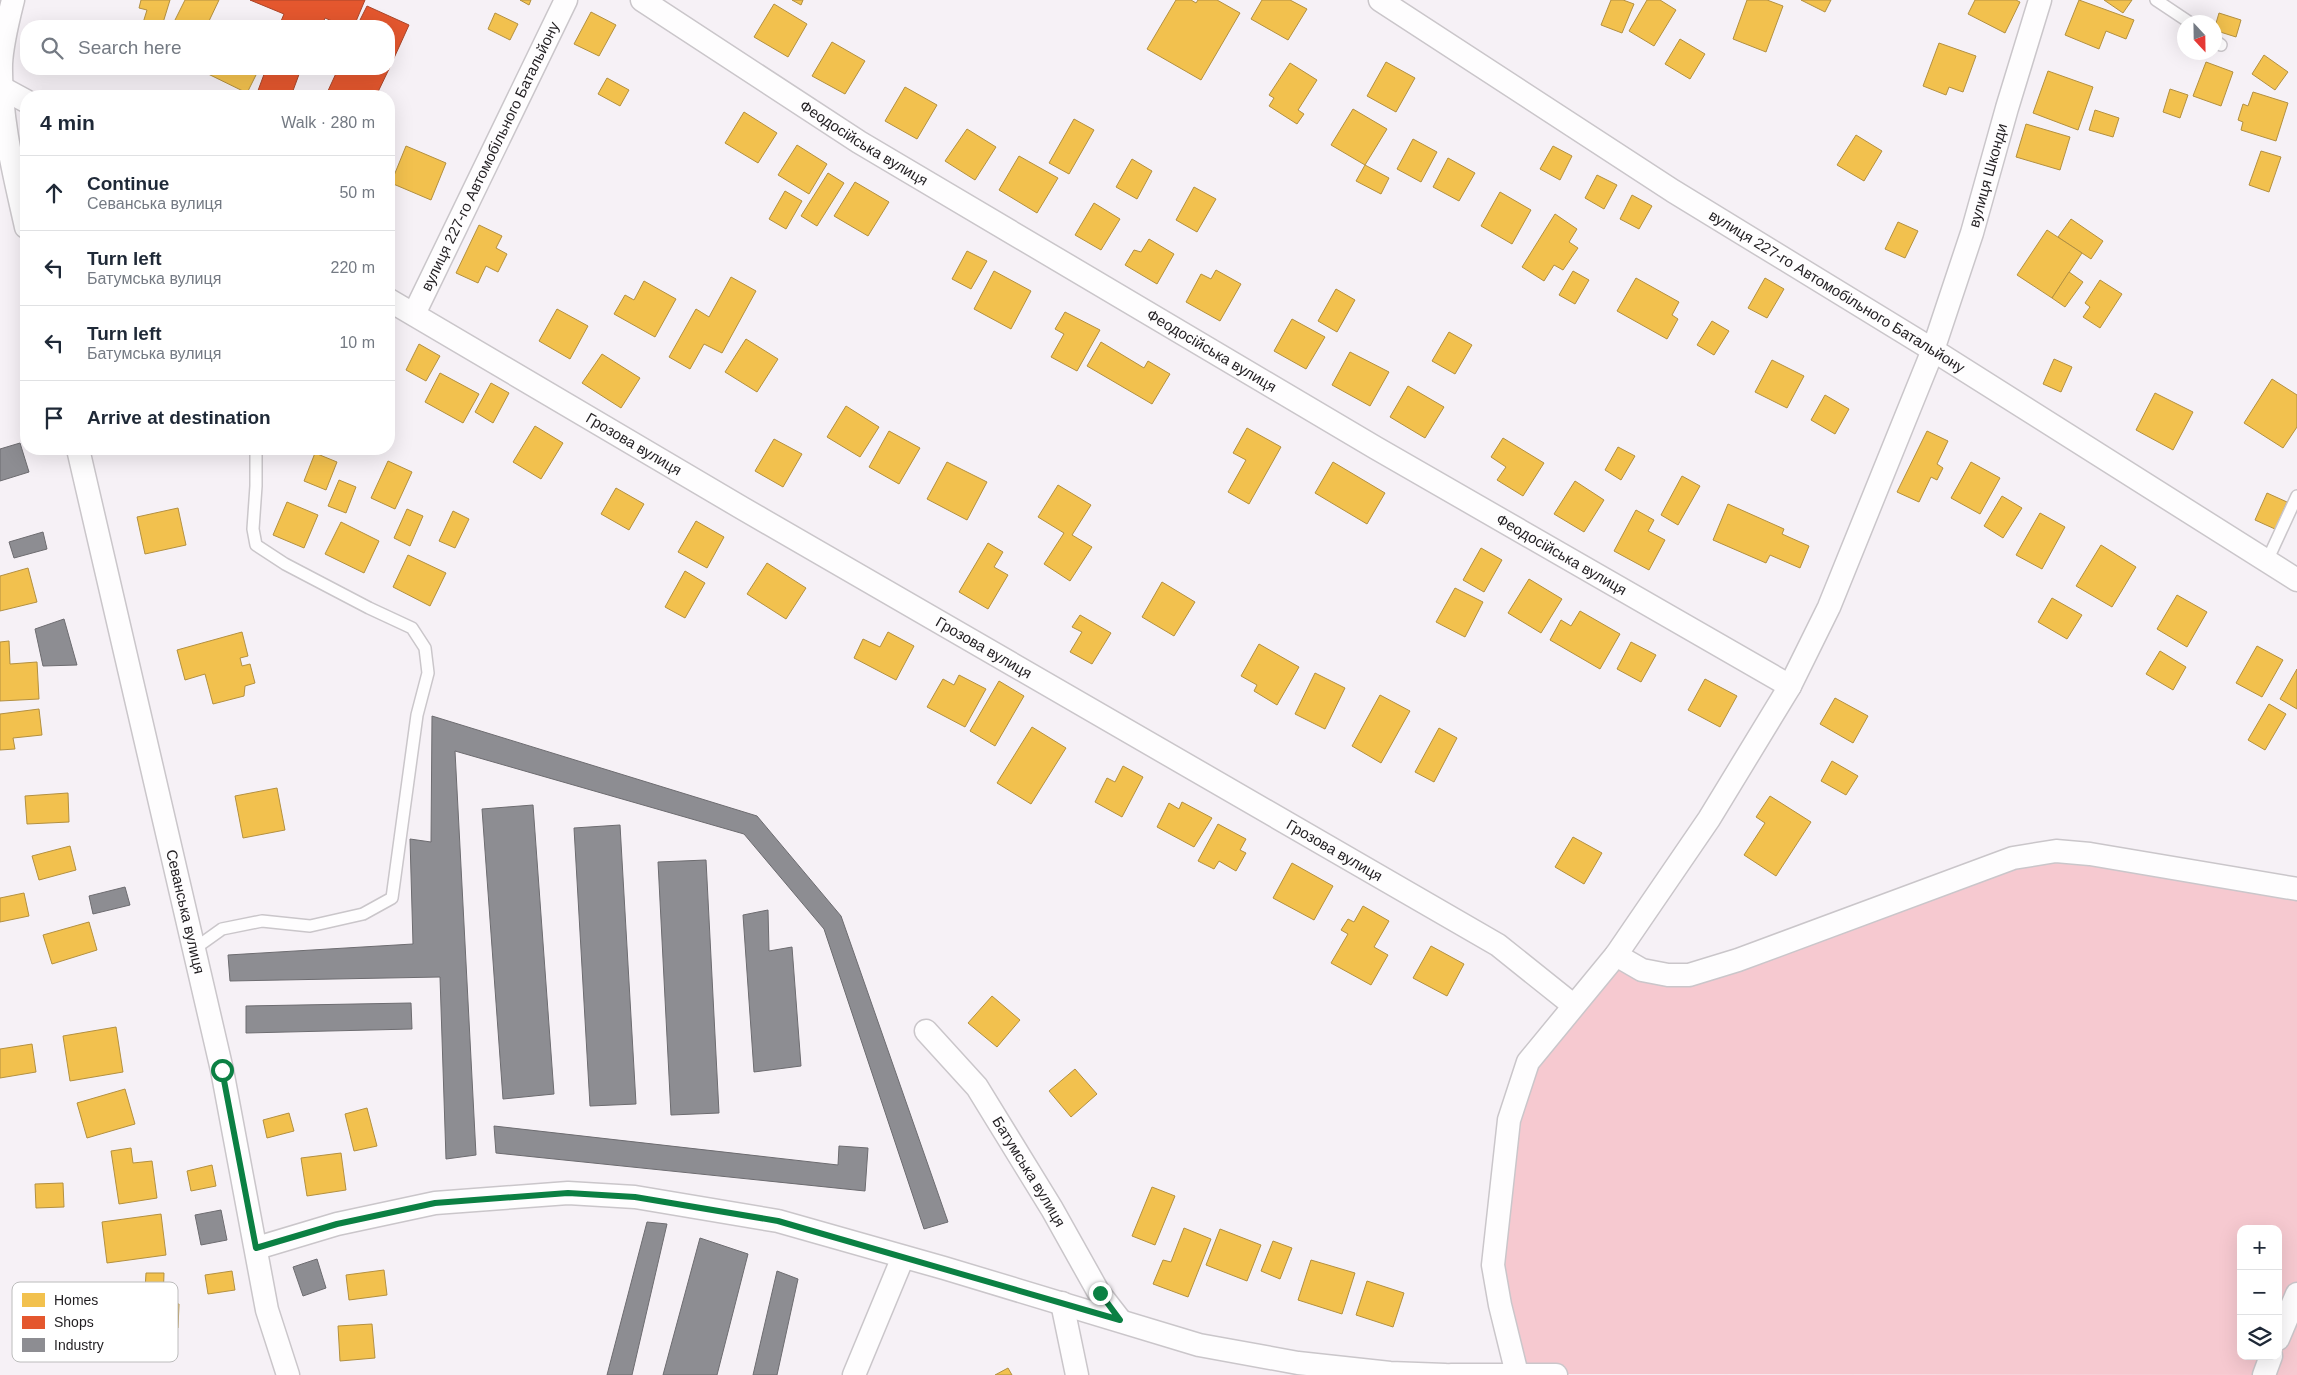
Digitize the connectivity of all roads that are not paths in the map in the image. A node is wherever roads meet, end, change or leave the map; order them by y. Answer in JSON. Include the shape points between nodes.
{"nodes":[{"id":1,"x":13,"y":0,"type":"edge"},
{"id":2,"x":566,"y":0,"type":"edge"},
{"id":3,"x":642,"y":0,"type":"edge"},
{"id":4,"x":1380,"y":0,"type":"edge"},
{"id":5,"x":2040,"y":0,"type":"edge"},
{"id":6,"x":2156,"y":0,"type":"edge"},
{"id":7,"x":2178,"y":15,"type":"edge"},
{"id":8,"x":2,"y":88,"type":"junction"},
{"id":9,"x":20,"y":98,"type":"edge"},
{"id":10,"x":20,"y":199,"type":"edge"},
{"id":11,"x":395,"y":303,"type":"edge"},
{"id":12,"x":414,"y":314,"type":"junction"},
{"id":13,"x":1933,"y":350,"type":"junction"},
{"id":14,"x":79,"y":455,"type":"edge"},
{"id":15,"x":256,"y":455,"type":"edge"},
{"id":16,"x":2297,"y":496,"type":"edge"},
{"id":17,"x":2267,"y":561,"type":"junction"},
{"id":18,"x":2297,"y":580,"type":"edge"},
{"id":19,"x":1790,"y":686,"type":"junction"},
{"id":20,"x":2297,"y":889,"type":"edge"},
{"id":21,"x":194,"y":949,"type":"junction"},
{"id":22,"x":1616,"y":955,"type":"junction"},
{"id":23,"x":1573,"y":1005,"type":"junction"},
{"id":24,"x":926,"y":1031,"type":"dead end"},
{"id":25,"x":256,"y":1248,"type":"junction"},
{"id":26,"x":903,"y":1257,"type":"junction"},
{"id":27,"x":2297,"y":1294,"type":"edge"},
{"id":28,"x":1062,"y":1303,"type":"junction"},
{"id":29,"x":1120,"y":1320,"type":"junction"},
{"id":30,"x":2282,"y":1330,"type":"edge"},
{"id":31,"x":2270,"y":1360,"type":"edge"},
{"id":32,"x":1518,"y":1374,"type":"junction"},
{"id":33,"x":288,"y":1375,"type":"edge"},
{"id":34,"x":854,"y":1375,"type":"edge"},
{"id":35,"x":1077,"y":1375,"type":"edge"},
{"id":36,"x":1445,"y":1375,"type":"edge"},
{"id":37,"x":1451,"y":1375,"type":"edge"},
{"id":38,"x":1556,"y":1375,"type":"edge"},
{"id":39,"x":2264,"y":1375,"type":"edge"}],
"edges":[{"from":1,"to":8,"type":"street","via":[[1,63]]},
{"from":2,"to":12,"type":"street","name":"вулиця 227-го Автомобільного Батальйону"},
{"from":3,"to":19,"type":"street","name":"Феодосійська вулиця","via":[[867,147],[1376,448]]},
{"from":4,"to":13,"type":"street","name":"вулиця 227-го Автомобільного Батальйону","via":[[1673,191]]},
{"from":5,"to":13,"type":"street","name":"вулиця Шконди","via":[[1972,233]]},
{"from":6,"to":7,"type":"lane"},
{"from":8,"to":9,"type":"street"},
{"from":8,"to":10,"type":"street","via":[[7,142]]},
{"from":11,"to":12,"type":"street","name":"Грозова вулиця"},
{"from":12,"to":23,"type":"street","name":"Грозова вулиця","via":[[742,508],[1498,944]]},
{"from":13,"to":17,"type":"street","name":"вулиця 227-го Автомобільного Батальйону"},
{"from":13,"to":19,"type":"street","name":"вулиця Шконди","via":[[1829,607]]},
{"from":14,"to":21,"type":"street","name":"Севанська вулиця"},
{"from":15,"to":21,"type":"lane","via":[[253,529],[256,545],[369,608],[412,628],[425,648],[428,673],[417,715],[392,898],[363,914],[310,926],[262,922],[222,929]]},
{"from":16,"to":17,"type":"lane"},
{"from":17,"to":18,"type":"street","name":"вулиця 227-го Автомобільного Батальйону"},
{"from":19,"to":22,"type":"street","name":"вулиця Шконди","via":[[1709,819]]},
{"from":20,"to":22,"type":"street","via":[[2090,854],[2056,852],[2012,858],[1738,960],[1689,975],[1642,970]]},
{"from":21,"to":25,"type":"street","name":"Севанська вулиця","via":[[222,1070]]},
{"from":22,"to":23,"type":"street","name":"вулиця Шконди"},
{"from":23,"to":32,"type":"street","name":"вулиця Шконди","via":[[1528,1062],[1509,1120],[1494,1265],[1500,1305]]},
{"from":24,"to":29,"type":"street","name":"Батумська вулиця","via":[[976,1087],[1100,1293]]},
{"from":25,"to":26,"type":"street","via":[[337,1224],[435,1203],[568,1193],[635,1197],[778,1221]]},
{"from":25,"to":33,"type":"street","name":"Севанська вулиця","via":[[267,1310]]},
{"from":26,"to":28,"type":"street"},
{"from":26,"to":34,"type":"street"},
{"from":27,"to":30,"type":"street"},
{"from":28,"to":29,"type":"street"},
{"from":28,"to":35,"type":"street"},
{"from":29,"to":36,"type":"street","via":[[1199,1345],[1298,1363]]},
{"from":31,"to":39,"type":"street"},
{"from":32,"to":37,"type":"street"},
{"from":32,"to":38,"type":"street"}]}
